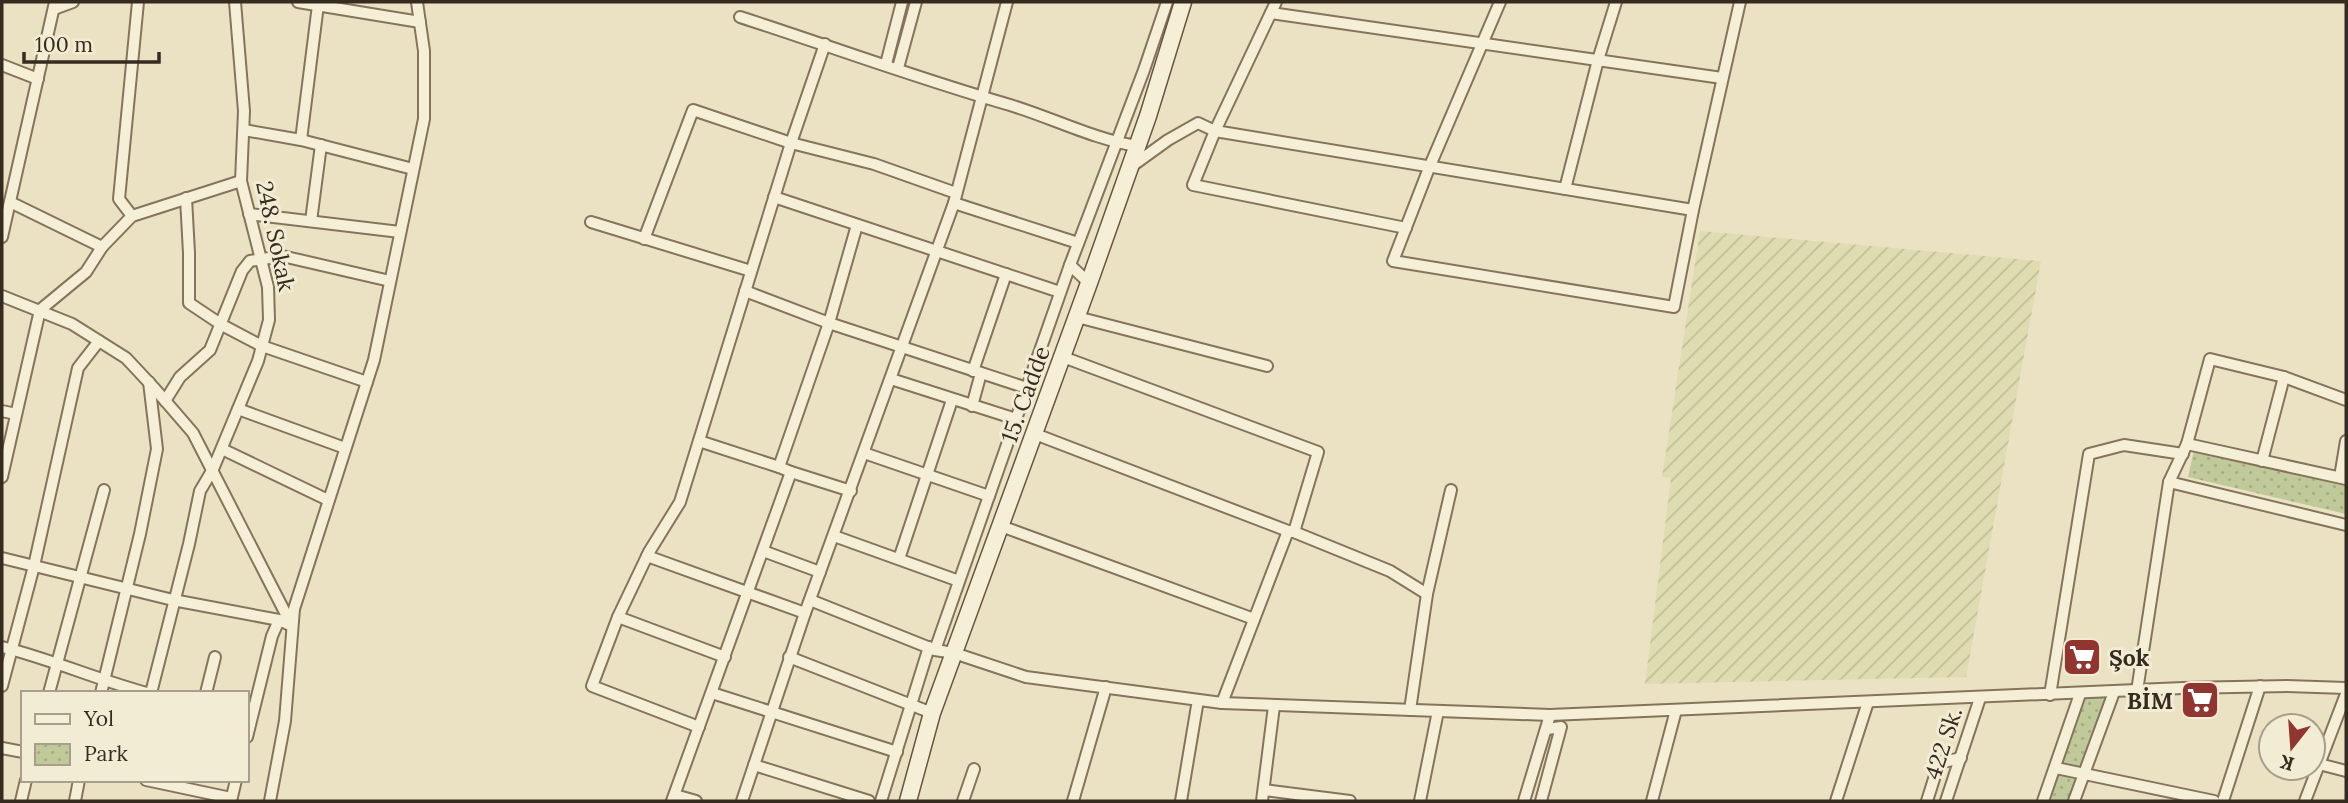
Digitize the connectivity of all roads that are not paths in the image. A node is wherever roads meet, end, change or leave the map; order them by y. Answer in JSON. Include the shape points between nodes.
{"nodes":[{"id":1,"x":73,"y":2,"type":"edge"},
{"id":2,"x":138,"y":2,"type":"edge"},
{"id":3,"x":235,"y":2,"type":"edge"},
{"id":4,"x":298,"y":2,"type":"edge"},
{"id":5,"x":417,"y":2,"type":"edge"},
{"id":6,"x":902,"y":2,"type":"edge"},
{"id":7,"x":916,"y":2,"type":"edge"},
{"id":8,"x":1007,"y":2,"type":"edge"},
{"id":9,"x":1167,"y":2,"type":"edge"},
{"id":10,"x":1183,"y":2,"type":"edge"},
{"id":11,"x":1276,"y":2,"type":"edge"},
{"id":12,"x":1500,"y":2,"type":"edge"},
{"id":13,"x":1616,"y":2,"type":"edge"},
{"id":14,"x":1740,"y":2,"type":"edge"},
{"id":15,"x":55,"y":5,"type":"edge"},
{"id":16,"x":318,"y":5,"type":"junction"},
{"id":17,"x":1271,"y":13,"type":"junction"},
{"id":18,"x":740,"y":17,"type":"dead end"},
{"id":19,"x":420,"y":22,"type":"junction"},
{"id":20,"x":825,"y":44,"type":"junction"},
{"id":21,"x":1483,"y":44,"type":"junction"},
{"id":22,"x":1598,"y":60,"type":"junction"},
{"id":23,"x":886,"y":64,"type":"junction"},
{"id":24,"x":2,"y":65,"type":"edge"},
{"id":25,"x":898,"y":68,"type":"junction"},
{"id":26,"x":1722,"y":78,"type":"junction"},
{"id":27,"x":38,"y":79,"type":"junction"},
{"id":28,"x":982,"y":98,"type":"junction"},
{"id":29,"x":244,"y":130,"type":"junction"},
{"id":30,"x":1215,"y":131,"type":"junction"},
{"id":31,"x":301,"y":140,"type":"junction"},
{"id":32,"x":1115,"y":142,"type":"junction"},
{"id":33,"x":791,"y":143,"type":"junction"},
{"id":34,"x":321,"y":145,"type":"junction"},
{"id":35,"x":1137,"y":146,"type":"junction"},
{"id":36,"x":1130,"y":167,"type":"junction"},
{"id":37,"x":1429,"y":168,"type":"junction"},
{"id":38,"x":413,"y":169,"type":"junction"},
{"id":39,"x":241,"y":181,"type":"junction"},
{"id":40,"x":1565,"y":189,"type":"junction"},
{"id":41,"x":774,"y":197,"type":"junction"},
{"id":42,"x":186,"y":198,"type":"junction"},
{"id":43,"x":955,"y":198,"type":"junction"},
{"id":44,"x":10,"y":202,"type":"junction"},
{"id":45,"x":1693,"y":210,"type":"junction"},
{"id":46,"x":249,"y":214,"type":"junction"},
{"id":47,"x":132,"y":216,"type":"junction"},
{"id":48,"x":311,"y":221,"type":"junction"},
{"id":49,"x":591,"y":222,"type":"dead end"},
{"id":50,"x":857,"y":225,"type":"junction"},
{"id":51,"x":1406,"y":228,"type":"junction"},
{"id":52,"x":400,"y":232,"type":"junction"},
{"id":53,"x":2,"y":237,"type":"edge"},
{"id":54,"x":644,"y":239,"type":"junction"},
{"id":55,"x":1078,"y":243,"type":"junction"},
{"id":56,"x":102,"y":247,"type":"junction"},
{"id":57,"x":936,"y":252,"type":"junction"},
{"id":58,"x":260,"y":258,"type":"junction"},
{"id":59,"x":1070,"y":265,"type":"junction"},
{"id":60,"x":751,"y":271,"type":"junction"},
{"id":61,"x":1006,"y":274,"type":"junction"},
{"id":62,"x":390,"y":281,"type":"junction"},
{"id":63,"x":1089,"y":283,"type":"junction"},
{"id":64,"x":745,"y":291,"type":"junction"},
{"id":65,"x":1060,"y":292,"type":"junction"},
{"id":66,"x":2,"y":296,"type":"edge"},
{"id":67,"x":40,"y":310,"type":"junction"},
{"id":68,"x":1077,"y":317,"type":"junction"},
{"id":69,"x":829,"y":323,"type":"junction"},
{"id":70,"x":222,"y":325,"type":"junction"},
{"id":71,"x":99,"y":341,"type":"junction"},
{"id":72,"x":262,"y":346,"type":"junction"},
{"id":73,"x":902,"y":347,"type":"junction"},
{"id":74,"x":1063,"y":357,"type":"junction"},
{"id":75,"x":1267,"y":366,"type":"dead end"},
{"id":76,"x":977,"y":372,"type":"junction"},
{"id":77,"x":2284,"y":377,"type":"junction"},
{"id":78,"x":891,"y":379,"type":"junction"},
{"id":79,"x":149,"y":382,"type":"junction"},
{"id":80,"x":367,"y":382,"type":"junction"},
{"id":81,"x":1025,"y":391,"type":"junction"},
{"id":82,"x":952,"y":400,"type":"junction"},
{"id":83,"x":2346,"y":400,"type":"edge"},
{"id":84,"x":166,"y":401,"type":"junction"},
{"id":85,"x":972,"y":406,"type":"junction"},
{"id":86,"x":238,"y":409,"type":"junction"},
{"id":87,"x":2,"y":411,"type":"edge"},
{"id":88,"x":16,"y":414,"type":"junction"},
{"id":89,"x":1043,"y":414,"type":"junction"},
{"id":90,"x":1016,"y":419,"type":"junction"},
{"id":91,"x":1035,"y":434,"type":"junction"},
{"id":92,"x":699,"y":441,"type":"junction"},
{"id":93,"x":2346,"y":441,"type":"edge"},
{"id":94,"x":345,"y":448,"type":"junction"},
{"id":95,"x":222,"y":449,"type":"junction"},
{"id":96,"x":2185,"y":449,"type":"junction"},
{"id":97,"x":864,"y":453,"type":"junction"},
{"id":98,"x":2262,"y":461,"type":"junction"},
{"id":99,"x":779,"y":467,"type":"junction"},
{"id":100,"x":213,"y":469,"type":"junction"},
{"id":101,"x":791,"y":472,"type":"junction"},
{"id":102,"x":927,"y":475,"type":"junction"},
{"id":103,"x":2,"y":477,"type":"edge"},
{"id":104,"x":2343,"y":478,"type":"edge"},
{"id":105,"x":2169,"y":482,"type":"junction"},
{"id":106,"x":104,"y":490,"type":"dead end"},
{"id":107,"x":1451,"y":490,"type":"dead end"},
{"id":108,"x":851,"y":491,"type":"junction"},
{"id":109,"x":989,"y":496,"type":"junction"},
{"id":110,"x":328,"y":500,"type":"junction"},
{"id":111,"x":2346,"y":525,"type":"edge"},
{"id":112,"x":1002,"y":526,"type":"junction"},
{"id":113,"x":1291,"y":531,"type":"junction"},
{"id":114,"x":834,"y":536,"type":"junction"},
{"id":115,"x":763,"y":551,"type":"junction"},
{"id":116,"x":648,"y":556,"type":"junction"},
{"id":117,"x":2,"y":558,"type":"edge"},
{"id":118,"x":899,"y":559,"type":"junction"},
{"id":119,"x":34,"y":566,"type":"junction"},
{"id":120,"x":820,"y":572,"type":"junction"},
{"id":121,"x":80,"y":577,"type":"junction"},
{"id":122,"x":959,"y":581,"type":"junction"},
{"id":123,"x":128,"y":589,"type":"junction"},
{"id":124,"x":748,"y":593,"type":"junction"},
{"id":125,"x":1427,"y":594,"type":"junction"},
{"id":126,"x":173,"y":600,"type":"junction"},
{"id":127,"x":810,"y":600,"type":"junction"},
{"id":128,"x":805,"y":613,"type":"junction"},
{"id":129,"x":618,"y":617,"type":"junction"},
{"id":130,"x":1254,"y":619,"type":"junction"},
{"id":131,"x":279,"y":620,"type":"junction"},
{"id":132,"x":292,"y":626,"type":"junction"},
{"id":133,"x":6,"y":648,"type":"edge"},
{"id":134,"x":932,"y":648,"type":"junction"},
{"id":135,"x":954,"y":653,"type":"junction"},
{"id":136,"x":215,"y":657,"type":"dead end"},
{"id":137,"x":725,"y":657,"type":"junction"},
{"id":138,"x":789,"y":657,"type":"junction"},
{"id":139,"x":57,"y":662,"type":"junction"},
{"id":140,"x":2,"y":686,"type":"edge"},
{"id":141,"x":103,"y":687,"type":"edge"},
{"id":142,"x":1106,"y":687,"type":"junction"},
{"id":143,"x":2260,"y":687,"type":"junction"},
{"id":144,"x":2346,"y":688,"type":"edge"},
{"id":145,"x":50,"y":691,"type":"edge"},
{"id":146,"x":134,"y":691,"type":"edge"},
{"id":147,"x":150,"y":691,"type":"edge"},
{"id":148,"x":206,"y":691,"type":"edge"},
{"id":149,"x":2137,"y":691,"type":"junction"},
{"id":150,"x":2114,"y":692,"type":"junction"},
{"id":151,"x":712,"y":693,"type":"junction"},
{"id":152,"x":2080,"y":694,"type":"junction"},
{"id":153,"x":2346,"y":694,"type":"edge"},
{"id":154,"x":2050,"y":695,"type":"junction"},
{"id":155,"x":1980,"y":698,"type":"junction"},
{"id":156,"x":1198,"y":700,"type":"junction"},
{"id":157,"x":1868,"y":702,"type":"junction"},
{"id":158,"x":1222,"y":703,"type":"junction"},
{"id":159,"x":911,"y":704,"type":"junction"},
{"id":160,"x":1274,"y":706,"type":"junction"},
{"id":161,"x":1410,"y":710,"type":"junction"},
{"id":162,"x":1676,"y":710,"type":"junction"},
{"id":163,"x":771,"y":711,"type":"junction"},
{"id":164,"x":1438,"y":711,"type":"junction"},
{"id":165,"x":932,"y":713,"type":"junction"},
{"id":166,"x":1550,"y":715,"type":"junction"},
{"id":167,"x":248,"y":722,"type":"edge"},
{"id":168,"x":699,"y":727,"type":"junction"},
{"id":169,"x":1547,"y":729,"type":"junction"},
{"id":170,"x":2327,"y":743,"type":"edge"},
{"id":171,"x":2,"y":748,"type":"edge"},
{"id":172,"x":21,"y":752,"type":"edge"},
{"id":173,"x":897,"y":752,"type":"junction"},
{"id":174,"x":1961,"y":758,"type":"junction"},
{"id":175,"x":754,"y":765,"type":"junction"},
{"id":176,"x":2327,"y":766,"type":"edge"},
{"id":177,"x":2056,"y":768,"type":"junction"},
{"id":178,"x":974,"y":769,"type":"dead end"},
{"id":179,"x":2346,"y":771,"type":"edge"},
{"id":180,"x":2086,"y":774,"type":"junction"},
{"id":181,"x":26,"y":782,"type":"edge"},
{"id":182,"x":79,"y":782,"type":"edge"},
{"id":183,"x":164,"y":782,"type":"edge"},
{"id":184,"x":235,"y":782,"type":"edge"},
{"id":185,"x":2312,"y":782,"type":"edge"},
{"id":186,"x":183,"y":784,"type":"edge"},
{"id":187,"x":1263,"y":795,"type":"edge"},
{"id":188,"x":674,"y":798,"type":"edge"},
{"id":189,"x":231,"y":799,"type":"edge"},
{"id":190,"x":21,"y":801,"type":"edge"},
{"id":191,"x":75,"y":801,"type":"edge"},
{"id":192,"x":270,"y":801,"type":"edge"},
{"id":193,"x":696,"y":801,"type":"edge"},
{"id":194,"x":742,"y":801,"type":"edge"},
{"id":195,"x":869,"y":801,"type":"edge"},
{"id":196,"x":881,"y":801,"type":"edge"},
{"id":197,"x":908,"y":801,"type":"edge"},
{"id":198,"x":964,"y":801,"type":"edge"},
{"id":199,"x":1073,"y":801,"type":"edge"},
{"id":200,"x":1181,"y":801,"type":"edge"},
{"id":201,"x":1350,"y":801,"type":"edge"},
{"id":202,"x":1420,"y":801,"type":"edge"},
{"id":203,"x":1524,"y":801,"type":"edge"},
{"id":204,"x":1541,"y":801,"type":"edge"},
{"id":205,"x":1652,"y":801,"type":"edge"},
{"id":206,"x":1836,"y":801,"type":"edge"},
{"id":207,"x":1927,"y":801,"type":"edge"},
{"id":208,"x":1946,"y":801,"type":"edge"},
{"id":209,"x":2043,"y":801,"type":"edge"},
{"id":210,"x":2074,"y":801,"type":"edge"},
{"id":211,"x":2214,"y":801,"type":"edge"},
{"id":212,"x":2223,"y":801,"type":"edge"},
{"id":213,"x":2305,"y":801,"type":"edge"}],
"edges":[{"from":1,"to":15,"type":"street"},
{"from":2,"to":47,"type":"street","via":[[120,199]]},
{"from":3,"to":29,"type":"street","name":"248. Sokak"},
{"from":4,"to":16,"type":"street"},
{"from":5,"to":19,"type":"street"},
{"from":6,"to":23,"type":"street"},
{"from":7,"to":25,"type":"street"},
{"from":8,"to":28,"type":"street"},
{"from":9,"to":32,"type":"street"},
{"from":10,"to":35,"type":"main road","name":"15. Cadde"},
{"from":11,"to":17,"type":"street"},
{"from":12,"to":21,"type":"street"},
{"from":13,"to":22,"type":"street"},
{"from":14,"to":26,"type":"street"},
{"from":15,"to":27,"type":"street"},
{"from":16,"to":19,"type":"street"},
{"from":16,"to":31,"type":"street"},
{"from":17,"to":21,"type":"street"},
{"from":17,"to":30,"type":"street"},
{"from":18,"to":20,"type":"street"},
{"from":19,"to":38,"type":"street","via":[[425,51],[424,118]]},
{"from":20,"to":23,"type":"street"},
{"from":20,"to":33,"type":"street"},
{"from":21,"to":22,"type":"street"},
{"from":21,"to":37,"type":"street"},
{"from":22,"to":26,"type":"street"},
{"from":22,"to":40,"type":"street"},
{"from":23,"to":25,"type":"street"},
{"from":24,"to":27,"type":"street"},
{"from":25,"to":28,"type":"street"},
{"from":26,"to":45,"type":"street"},
{"from":27,"to":44,"type":"street"},
{"from":28,"to":32,"type":"street"},
{"from":28,"to":43,"type":"street"},
{"from":29,"to":31,"type":"street"},
{"from":29,"to":39,"type":"street","name":"248. Sokak"},
{"from":30,"to":36,"type":"street","via":[[1199,123]]},
{"from":30,"to":37,"type":"street"},
{"from":30,"to":51,"type":"street","via":[[1193,186]]},
{"from":31,"to":34,"type":"street"},
{"from":32,"to":35,"type":"street"},
{"from":32,"to":55,"type":"street"},
{"from":33,"to":41,"type":"street"},
{"from":33,"to":43,"type":"street","via":[[874,164]]},
{"from":33,"to":54,"type":"street","via":[[694,110]]},
{"from":34,"to":38,"type":"street"},
{"from":34,"to":48,"type":"street"},
{"from":35,"to":36,"type":"main road","name":"15. Cadde"},
{"from":36,"to":63,"type":"main road","name":"15. Cadde"},
{"from":37,"to":40,"type":"street"},
{"from":37,"to":51,"type":"street"},
{"from":38,"to":52,"type":"street"},
{"from":39,"to":42,"type":"street"},
{"from":39,"to":46,"type":"street","name":"248. Sokak"},
{"from":40,"to":45,"type":"street"},
{"from":41,"to":50,"type":"street"},
{"from":41,"to":60,"type":"street"},
{"from":42,"to":47,"type":"street"},
{"from":42,"to":70,"type":"street","via":[[189,303]]},
{"from":43,"to":55,"type":"street"},
{"from":43,"to":57,"type":"street"},
{"from":44,"to":53,"type":"street"},
{"from":44,"to":56,"type":"street"},
{"from":45,"to":51,"type":"street","via":[[1674,307],[1393,261]]},
{"from":46,"to":48,"type":"street"},
{"from":46,"to":58,"type":"street","name":"248. Sokak"},
{"from":47,"to":56,"type":"street"},
{"from":48,"to":52,"type":"street"},
{"from":49,"to":54,"type":"street"},
{"from":50,"to":57,"type":"street"},
{"from":50,"to":69,"type":"street"},
{"from":52,"to":62,"type":"street"},
{"from":54,"to":60,"type":"street"},
{"from":55,"to":59,"type":"street"},
{"from":56,"to":67,"type":"street","via":[[86,272]]},
{"from":57,"to":61,"type":"street"},
{"from":57,"to":73,"type":"street"},
{"from":58,"to":62,"type":"street","via":[[282,256]]},
{"from":58,"to":70,"type":"street","via":[[242,271]]},
{"from":58,"to":72,"type":"street","name":"248. Sokak","via":[[268,287],[269,320]]},
{"from":59,"to":63,"type":"street"},
{"from":59,"to":65,"type":"street"},
{"from":60,"to":64,"type":"street"},
{"from":61,"to":65,"type":"street"},
{"from":61,"to":76,"type":"street"},
{"from":62,"to":80,"type":"street"},
{"from":63,"to":68,"type":"main road","name":"15. Cadde"},
{"from":64,"to":69,"type":"street"},
{"from":64,"to":92,"type":"street"},
{"from":65,"to":81,"type":"street"},
{"from":66,"to":67,"type":"street"},
{"from":67,"to":71,"type":"street"},
{"from":67,"to":88,"type":"street"},
{"from":68,"to":74,"type":"main road","name":"15. Cadde"},
{"from":68,"to":75,"type":"street"},
{"from":69,"to":73,"type":"street"},
{"from":69,"to":99,"type":"street"},
{"from":70,"to":72,"type":"street"},
{"from":70,"to":84,"type":"street","via":[[210,350],[180,377]]},
{"from":71,"to":79,"type":"street","via":[[126,358]]},
{"from":71,"to":119,"type":"street","via":[[78,368]]},
{"from":72,"to":80,"type":"street"},
{"from":72,"to":86,"type":"street","name":"248. Sokak"},
{"from":73,"to":76,"type":"street"},
{"from":73,"to":78,"type":"street"},
{"from":74,"to":89,"type":"main road","name":"15. Cadde"},
{"from":74,"to":113,"type":"street","via":[[1318,452]]},
{"from":76,"to":81,"type":"street"},
{"from":76,"to":85,"type":"street"},
{"from":77,"to":83,"type":"street"},
{"from":77,"to":96,"type":"street","via":[[2210,359]]},
{"from":77,"to":98,"type":"street"},
{"from":78,"to":82,"type":"street"},
{"from":78,"to":97,"type":"street"},
{"from":79,"to":84,"type":"street"},
{"from":79,"to":123,"type":"street","via":[[158,449]]},
{"from":80,"to":94,"type":"street"},
{"from":81,"to":89,"type":"street"},
{"from":81,"to":90,"type":"street"},
{"from":82,"to":85,"type":"street"},
{"from":82,"to":102,"type":"street"},
{"from":84,"to":100,"type":"street","via":[[193,433]]},
{"from":85,"to":90,"type":"street"},
{"from":86,"to":94,"type":"street"},
{"from":86,"to":95,"type":"street","name":"248. Sokak"},
{"from":87,"to":88,"type":"street"},
{"from":88,"to":103,"type":"street"},
{"from":89,"to":91,"type":"main road","name":"15. Cadde"},
{"from":90,"to":109,"type":"street"},
{"from":91,"to":112,"type":"main road","name":"15. Cadde"},
{"from":91,"to":113,"type":"street"},
{"from":92,"to":99,"type":"street"},
{"from":92,"to":116,"type":"street","via":[[680,502]]},
{"from":93,"to":104,"type":"street"},
{"from":94,"to":110,"type":"street"},
{"from":95,"to":100,"type":"street","name":"248. Sokak"},
{"from":95,"to":110,"type":"street"},
{"from":96,"to":98,"type":"street"},
{"from":96,"to":105,"type":"street"},
{"from":96,"to":154,"type":"street","via":[[2124,445],[2089,454]]},
{"from":97,"to":102,"type":"street"},
{"from":97,"to":108,"type":"street"},
{"from":98,"to":104,"type":"street"},
{"from":99,"to":101,"type":"street"},
{"from":100,"to":126,"type":"street","name":"248. Sokak","via":[[200,491]]},
{"from":100,"to":132,"type":"street"},
{"from":101,"to":108,"type":"street"},
{"from":101,"to":115,"type":"street"},
{"from":102,"to":109,"type":"street"},
{"from":102,"to":118,"type":"street"},
{"from":105,"to":111,"type":"street"},
{"from":105,"to":149,"type":"street"},
{"from":106,"to":121,"type":"street"},
{"from":107,"to":125,"type":"street"},
{"from":108,"to":114,"type":"street"},
{"from":109,"to":122,"type":"street"},
{"from":110,"to":132,"type":"street"},
{"from":112,"to":130,"type":"street"},
{"from":112,"to":135,"type":"main road","name":"15. Cadde"},
{"from":113,"to":125,"type":"street","via":[[1390,571]]},
{"from":113,"to":130,"type":"street"},
{"from":114,"to":118,"type":"street"},
{"from":114,"to":120,"type":"street"},
{"from":115,"to":120,"type":"street"},
{"from":115,"to":124,"type":"street"},
{"from":116,"to":124,"type":"street"},
{"from":116,"to":129,"type":"street"},
{"from":117,"to":119,"type":"street"},
{"from":118,"to":122,"type":"street"},
{"from":119,"to":121,"type":"street"},
{"from":119,"to":133,"type":"street"},
{"from":120,"to":127,"type":"street"},
{"from":121,"to":123,"type":"street"},
{"from":121,"to":139,"type":"street"},
{"from":122,"to":134,"type":"street"},
{"from":123,"to":126,"type":"street"},
{"from":123,"to":141,"type":"street"},
{"from":124,"to":128,"type":"street"},
{"from":124,"to":137,"type":"street"},
{"from":125,"to":161,"type":"street"},
{"from":126,"to":131,"type":"street"},
{"from":126,"to":147,"type":"street","name":"248. Sokak"},
{"from":127,"to":128,"type":"street"},
{"from":127,"to":134,"type":"street"},
{"from":128,"to":138,"type":"street"},
{"from":129,"to":137,"type":"street"},
{"from":129,"to":168,"type":"street","via":[[592,686]]},
{"from":130,"to":158,"type":"street"},
{"from":131,"to":132,"type":"street"},
{"from":131,"to":167,"type":"street"},
{"from":132,"to":192,"type":"street","via":[[285,721]]},
{"from":133,"to":139,"type":"street"},
{"from":133,"to":140,"type":"street"},
{"from":134,"to":135,"type":"street"},
{"from":134,"to":159,"type":"street"},
{"from":135,"to":142,"type":"street","via":[[1026,677]]},
{"from":135,"to":165,"type":"main road","name":"15. Cadde"},
{"from":136,"to":148,"type":"street"},
{"from":137,"to":151,"type":"street"},
{"from":138,"to":159,"type":"street"},
{"from":138,"to":163,"type":"street"},
{"from":139,"to":141,"type":"street"},
{"from":139,"to":145,"type":"street"},
{"from":141,"to":146,"type":"street"},
{"from":142,"to":156,"type":"street"},
{"from":142,"to":199,"type":"street"},
{"from":143,"to":144,"type":"street"},
{"from":143,"to":149,"type":"street"},
{"from":143,"to":212,"type":"street"},
{"from":149,"to":150,"type":"street"},
{"from":150,"to":152,"type":"street"},
{"from":150,"to":180,"type":"street"},
{"from":151,"to":163,"type":"street"},
{"from":151,"to":168,"type":"street"},
{"from":152,"to":154,"type":"street"},
{"from":152,"to":177,"type":"street"},
{"from":153,"to":170,"type":"street"},
{"from":154,"to":155,"type":"street"},
{"from":155,"to":157,"type":"street"},
{"from":155,"to":174,"type":"street","name":"422 Sk."},
{"from":156,"to":158,"type":"street"},
{"from":156,"to":200,"type":"street"},
{"from":157,"to":162,"type":"street"},
{"from":157,"to":206,"type":"street"},
{"from":158,"to":160,"type":"street"},
{"from":159,"to":165,"type":"street"},
{"from":159,"to":173,"type":"street"},
{"from":160,"to":161,"type":"street"},
{"from":160,"to":187,"type":"street"},
{"from":161,"to":164,"type":"street"},
{"from":162,"to":166,"type":"street"},
{"from":162,"to":205,"type":"street"},
{"from":163,"to":173,"type":"street"},
{"from":163,"to":175,"type":"street"},
{"from":164,"to":166,"type":"street"},
{"from":164,"to":202,"type":"street"},
{"from":165,"to":197,"type":"main road","name":"15. Cadde"},
{"from":166,"to":169,"type":"street"},
{"from":168,"to":188,"type":"street"},
{"from":169,"to":203,"type":"street"},
{"from":169,"to":204,"type":"street","via":[[1561,727]]},
{"from":171,"to":172,"type":"street"},
{"from":173,"to":196,"type":"street"},
{"from":174,"to":207,"type":"street","via":[[1939,762]]},
{"from":174,"to":208,"type":"street","name":"422 Sk."},
{"from":175,"to":194,"type":"street"},
{"from":175,"to":195,"type":"street"},
{"from":176,"to":179,"type":"street"},
{"from":177,"to":180,"type":"street"},
{"from":177,"to":209,"type":"street"},
{"from":178,"to":198,"type":"street"},
{"from":180,"to":210,"type":"street"},
{"from":180,"to":211,"type":"street"},
{"from":181,"to":190,"type":"street"},
{"from":182,"to":191,"type":"street"},
{"from":183,"to":186,"type":"street"},
{"from":184,"to":189,"type":"street"},
{"from":185,"to":213,"type":"street"},
{"from":186,"to":189,"type":"street"},
{"from":187,"to":201,"type":"street"},
{"from":188,"to":193,"type":"street"}]}
